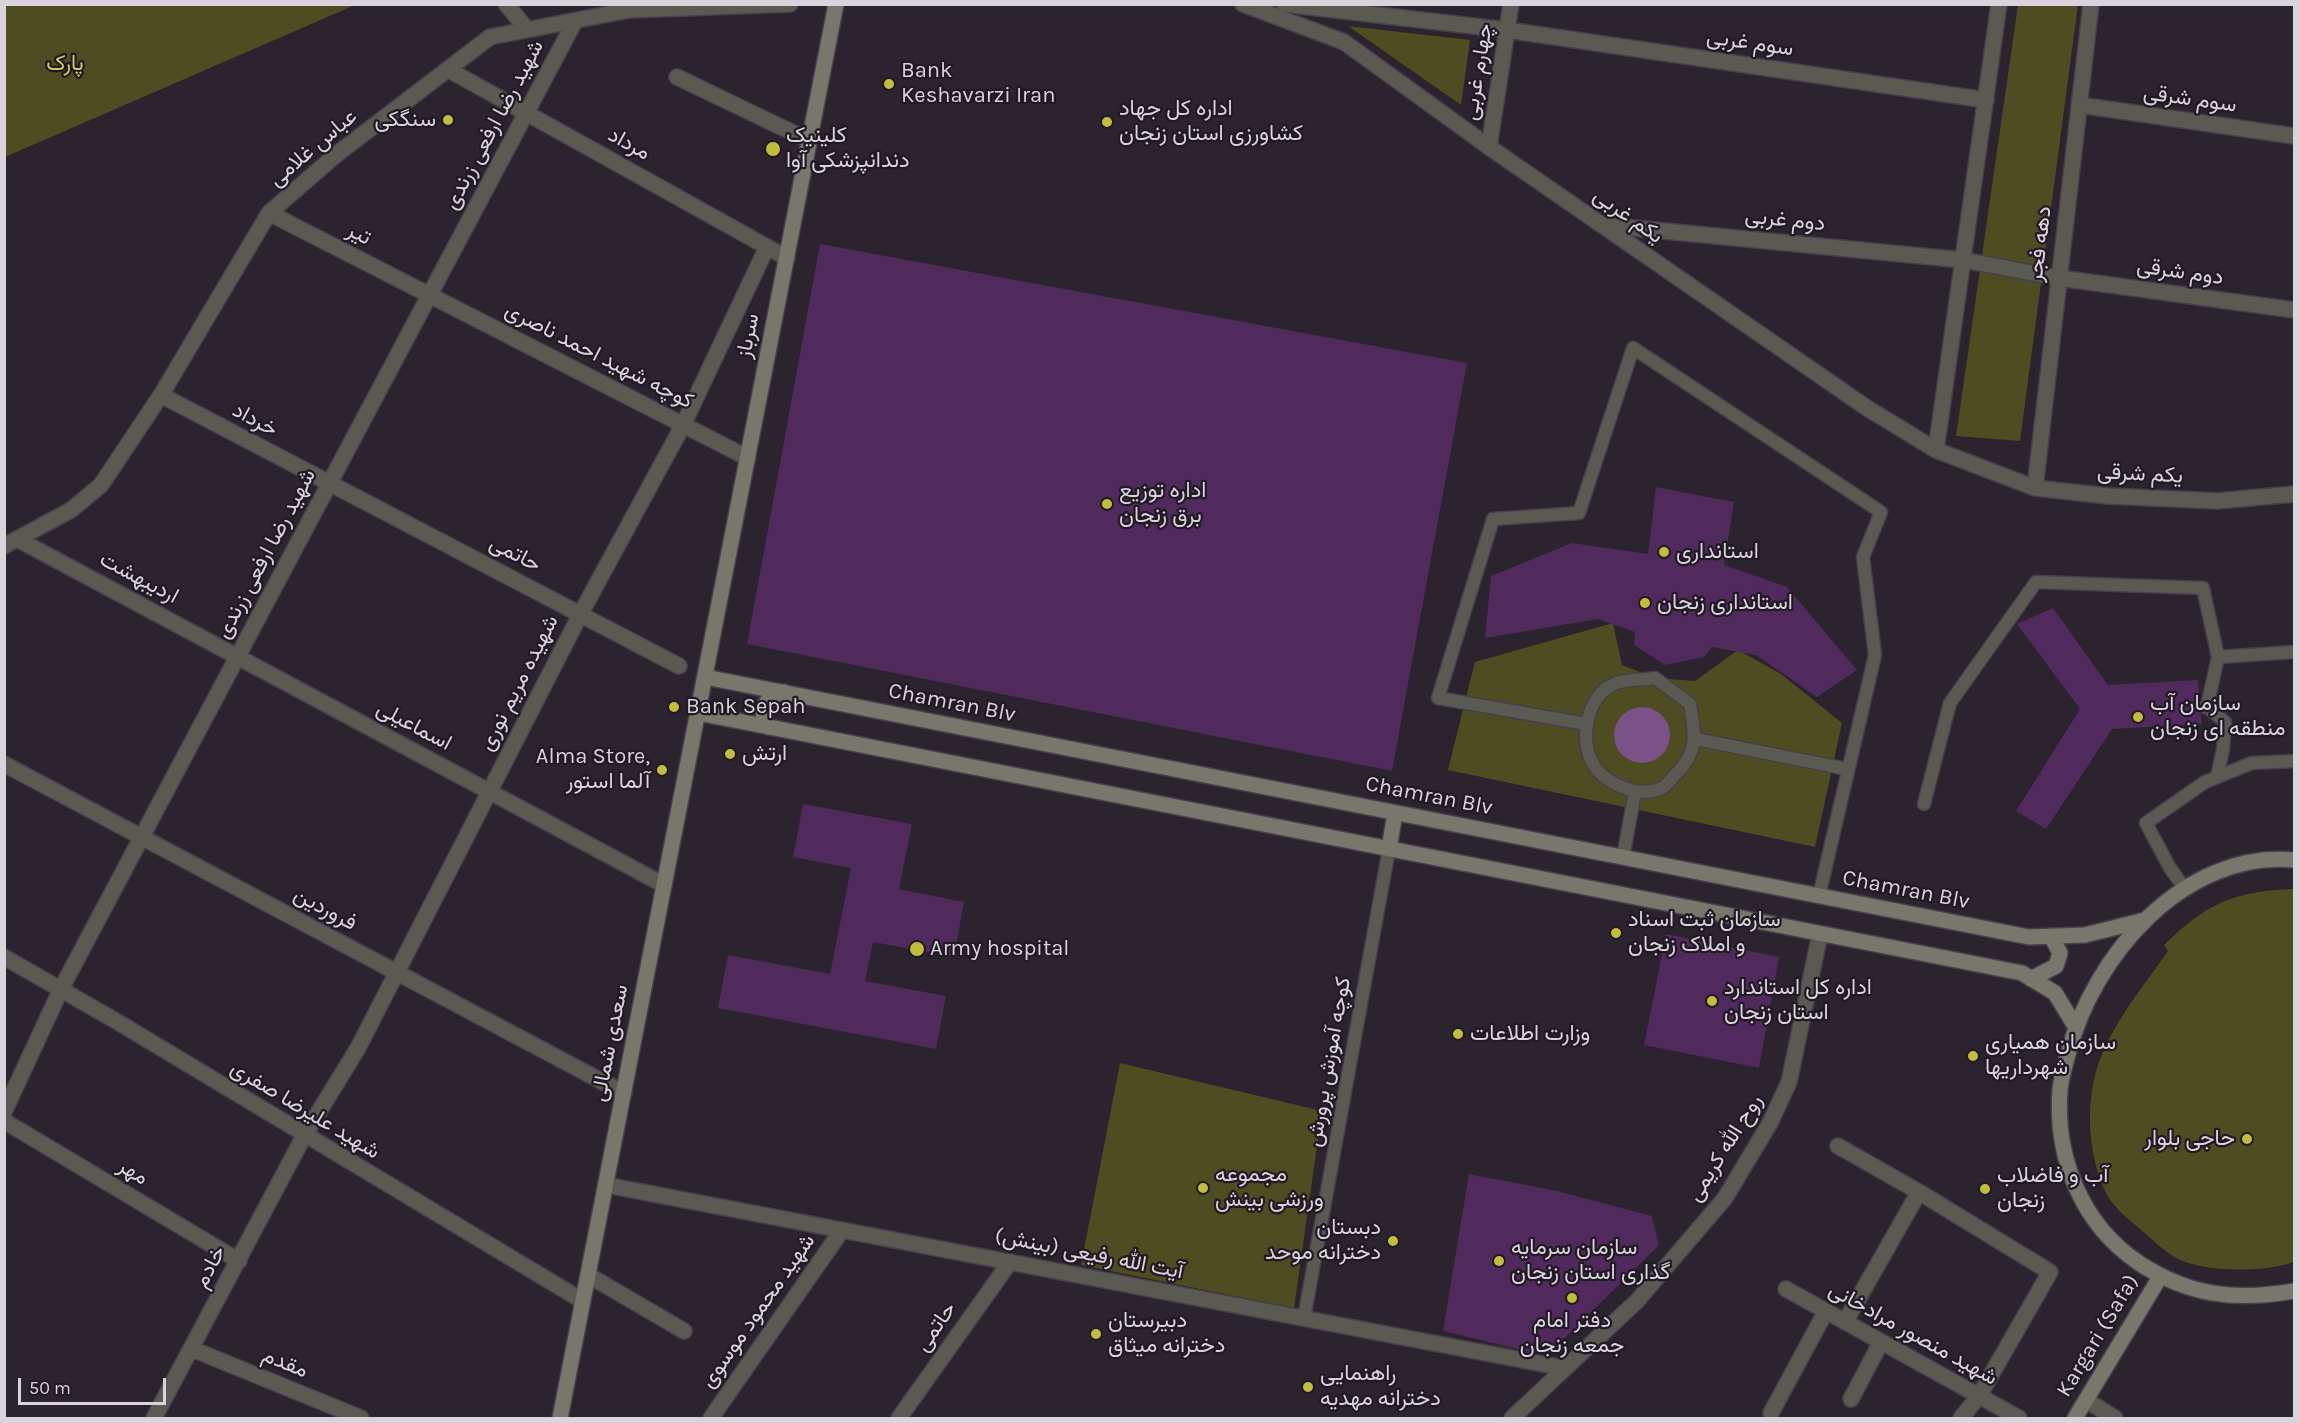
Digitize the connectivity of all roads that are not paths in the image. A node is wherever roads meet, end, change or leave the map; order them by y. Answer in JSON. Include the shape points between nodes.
{"nodes":[{"id":1,"x":506,"y":4,"type":"edge"},
{"id":2,"x":790,"y":4,"type":"edge"},
{"id":3,"x":836,"y":4,"type":"edge"},
{"id":4,"x":1243,"y":4,"type":"edge"},
{"id":5,"x":1284,"y":4,"type":"edge"},
{"id":6,"x":1511,"y":4,"type":"edge"},
{"id":7,"x":1999,"y":4,"type":"edge"},
{"id":8,"x":2091,"y":4,"type":"edge"},
{"id":9,"x":575,"y":21,"type":"junction"},
{"id":10,"x":526,"y":28,"type":"junction"},
{"id":11,"x":1507,"y":30,"type":"junction"},
{"id":12,"x":449,"y":70,"type":"junction"},
{"id":13,"x":677,"y":77,"type":"dead end"},
{"id":14,"x":1986,"y":100,"type":"junction"},
{"id":15,"x":2079,"y":105,"type":"junction"},
{"id":16,"x":526,"y":113,"type":"junction"},
{"id":17,"x":2295,"y":136,"type":"edge"},
{"id":18,"x":810,"y":141,"type":"junction"},
{"id":19,"x":1489,"y":147,"type":"junction"},
{"id":20,"x":269,"y":213,"type":"junction"},
{"id":21,"x":1602,"y":225,"type":"junction"},
{"id":22,"x":767,"y":247,"type":"junction"},
{"id":23,"x":787,"y":258,"type":"junction"},
{"id":24,"x":1963,"y":260,"type":"junction"},
{"id":25,"x":2059,"y":278,"type":"junction"},
{"id":26,"x":429,"y":295,"type":"junction"},
{"id":27,"x":2295,"y":310,"type":"edge"},
{"id":28,"x":161,"y":395,"type":"junction"},
{"id":29,"x":683,"y":425,"type":"junction"},
{"id":30,"x":1936,"y":450,"type":"junction"},
{"id":31,"x":748,"y":458,"type":"junction"},
{"id":32,"x":1986,"y":469,"type":"joint"},
{"id":33,"x":329,"y":484,"type":"junction"},
{"id":34,"x":2035,"y":488,"type":"junction"},
{"id":35,"x":2295,"y":494,"type":"edge"},
{"id":36,"x":12,"y":543,"type":"edge"},
{"id":37,"x":581,"y":613,"type":"junction"},
{"id":38,"x":2295,"y":652,"type":"edge"},
{"id":39,"x":237,"y":657,"type":"junction"},
{"id":40,"x":2218,"y":657,"type":"junction"},
{"id":41,"x":679,"y":666,"type":"dead end"},
{"id":42,"x":705,"y":677,"type":"junction"},
{"id":43,"x":784,"y":692,"type":"junction"},
{"id":44,"x":698,"y":713,"type":"junction"},
{"id":45,"x":1586,"y":724,"type":"junction"},
{"id":46,"x":768,"y":727,"type":"junction"},
{"id":47,"x":1696,"y":739,"type":"junction"},
{"id":48,"x":2295,"y":761,"type":"edge"},
{"id":49,"x":4,"y":764,"type":"edge"},
{"id":50,"x":1847,"y":769,"type":"junction"},
{"id":51,"x":2217,"y":777,"type":"junction"},
{"id":52,"x":489,"y":791,"type":"junction"},
{"id":53,"x":1635,"y":792,"type":"junction"},
{"id":54,"x":1924,"y":804,"type":"dead end"},
{"id":55,"x":1395,"y":813,"type":"junction"},
{"id":56,"x":142,"y":837,"type":"junction"},
{"id":57,"x":1389,"y":849,"type":"junction"},
{"id":58,"x":1623,"y":857,"type":"junction"},
{"id":59,"x":2295,"y":860,"type":"edge"},
{"id":60,"x":664,"y":885,"type":"junction"},
{"id":61,"x":2185,"y":889,"type":"junction"},
{"id":62,"x":1819,"y":896,"type":"junction"},
{"id":63,"x":2145,"y":920,"type":"junction"},
{"id":64,"x":1820,"y":934,"type":"junction"},
{"id":65,"x":2051,"y":936,"type":"junction"},
{"id":66,"x":4,"y":957,"type":"edge"},
{"id":67,"x":396,"y":972,"type":"junction"},
{"id":68,"x":2031,"y":979,"type":"junction"},
{"id":69,"x":61,"y":989,"type":"junction"},
{"id":70,"x":2075,"y":1026,"type":"junction"},
{"id":71,"x":624,"y":1093,"type":"junction"},
{"id":72,"x":4,"y":1112,"type":"edge"},
{"id":73,"x":4,"y":1121,"type":"edge"},
{"id":74,"x":304,"y":1136,"type":"junction"},
{"id":75,"x":1838,"y":1146,"type":"dead end"},
{"id":76,"x":606,"y":1185,"type":"junction"},
{"id":77,"x":1919,"y":1191,"type":"junction"},
{"id":78,"x":842,"y":1230,"type":"junction"},
{"id":79,"x":239,"y":1260,"type":"junction"},
{"id":80,"x":1010,"y":1262,"type":"junction"},
{"id":81,"x":588,"y":1275,"type":"junction"},
{"id":82,"x":2160,"y":1277,"type":"junction"},
{"id":83,"x":1786,"y":1289,"type":"dead end"},
{"id":84,"x":2295,"y":1291,"type":"edge"},
{"id":85,"x":583,"y":1301,"type":"junction"},
{"id":86,"x":1826,"y":1311,"type":"junction"},
{"id":87,"x":1304,"y":1318,"type":"junction"},
{"id":88,"x":1845,"y":1322,"type":"junction"},
{"id":89,"x":684,"y":1330,"type":"dead end"},
{"id":90,"x":1881,"y":1342,"type":"junction"},
{"id":91,"x":192,"y":1348,"type":"junction"},
{"id":92,"x":1564,"y":1368,"type":"junction"},
{"id":93,"x":1979,"y":1396,"type":"junction"},
{"id":94,"x":1851,"y":1398,"type":"dead end"},
{"id":95,"x":2086,"y":1401,"type":"junction"},
{"id":96,"x":1771,"y":1413,"type":"dead end"},
{"id":97,"x":154,"y":1419,"type":"edge"},
{"id":98,"x":361,"y":1419,"type":"edge"},
{"id":99,"x":560,"y":1419,"type":"edge"},
{"id":100,"x":711,"y":1419,"type":"edge"},
{"id":101,"x":899,"y":1419,"type":"edge"},
{"id":102,"x":1512,"y":1419,"type":"edge"},
{"id":103,"x":1961,"y":1419,"type":"edge"},
{"id":104,"x":2019,"y":1419,"type":"edge"},
{"id":105,"x":2075,"y":1419,"type":"edge"},
{"id":106,"x":2115,"y":1419,"type":"edge"}],
"edges":[{"from":1,"to":10,"type":"street"},
{"from":2,"to":9,"type":"street","name":"عباس غلامی","via":[[629,10]]},
{"from":3,"to":18,"type":"main road","name":"سرباز"},
{"from":4,"to":19,"type":"street","name":"یکم غربی","via":[[1344,42]]},
{"from":5,"to":11,"type":"street","name":"سوم غربی"},
{"from":6,"to":11,"type":"street","name":"چهارم غربی"},
{"from":7,"to":14,"type":"street"},
{"from":8,"to":15,"type":"street","name":"دهه فجر"},
{"from":9,"to":10,"type":"street","name":"عباس غلامی"},
{"from":9,"to":16,"type":"street","name":"شهید رضا ارفعی زرندی"},
{"from":10,"to":12,"type":"street","name":"عباس غلامی","via":[[490,37]]},
{"from":11,"to":14,"type":"street","name":"سوم غربی"},
{"from":11,"to":19,"type":"street","name":"چهارم غربی"},
{"from":12,"to":16,"type":"street","name":"مرداد"},
{"from":12,"to":20,"type":"street","name":"عباس غلامی","via":[[338,154]]},
{"from":13,"to":18,"type":"street"},
{"from":14,"to":24,"type":"street"},
{"from":15,"to":17,"type":"street","name":"سوم شرقی"},
{"from":15,"to":25,"type":"street","name":"دهه فجر"},
{"from":16,"to":22,"type":"street","name":"مرداد"},
{"from":16,"to":26,"type":"street","name":"شهید رضا ارفعی زرندی"},
{"from":18,"to":23,"type":"main road","name":"سرباز"},
{"from":19,"to":21,"type":"street","name":"یکم غربی"},
{"from":20,"to":26,"type":"street","name":"تیر"},
{"from":20,"to":28,"type":"street","name":"عباس غلامی"},
{"from":21,"to":24,"type":"street","name":"دوم غربی"},
{"from":21,"to":30,"type":"street","name":"یکم غربی","via":[[1867,408]]},
{"from":22,"to":23,"type":"street","name":"مرداد"},
{"from":22,"to":29,"type":"street","name":"شهیده مریم نوری"},
{"from":23,"to":31,"type":"main road","name":"سرباز"},
{"from":24,"to":25,"type":"street","name":"دوم غربی"},
{"from":24,"to":30,"type":"street"},
{"from":25,"to":27,"type":"street","name":"دوم شرقی"},
{"from":25,"to":34,"type":"street","name":"دهه فجر"},
{"from":26,"to":29,"type":"street","name":"کوچه شهید احمد ناصری"},
{"from":26,"to":33,"type":"street","name":"شهید رضا ارفعی زرندی"},
{"from":28,"to":33,"type":"street","name":"خرداد"},
{"from":28,"to":36,"type":"street","name":"عباس غلامی","via":[[101,485],[71,510]]},
{"from":29,"to":31,"type":"street","name":"کوچه شهید احمد ناصری"},
{"from":29,"to":37,"type":"street","name":"شهیده مریم نوری"},
{"from":30,"to":32,"type":"street","name":"یکم غربی"},
{"from":31,"to":42,"type":"main road","name":"سرباز"},
{"from":32,"to":34,"type":"street","name":"یکم شرقی"},
{"from":33,"to":37,"type":"street","name":"حاتمی"},
{"from":33,"to":39,"type":"street","name":"شهید رضا ارفعی زرندی"},
{"from":34,"to":35,"type":"street","name":"یکم شرقی","via":[[2217,501]]},
{"from":36,"to":39,"type":"street","name":"اردیبهشت"},
{"from":37,"to":41,"type":"street","name":"حاتمی"},
{"from":37,"to":52,"type":"street","name":"شهیده مریم نوری"},
{"from":38,"to":40,"type":"lane"},
{"from":39,"to":52,"type":"street","name":"اسماعیلی"},
{"from":39,"to":56,"type":"street","name":"شهید رضا ارفعی زرندی"},
{"from":40,"to":51,"type":"lane","via":[[2206,707],[2224,722]]},
{"from":40,"to":54,"type":"lane","via":[[2203,588],[2036,582],[1950,703]]},
{"from":42,"to":43,"type":"main road","name":"Chamran Blv"},
{"from":42,"to":44,"type":"main road","name":"سعدی شمالی"},
{"from":43,"to":46,"type":"main road","via":[[769,698],[765,705],[762,712]]},
{"from":43,"to":55,"type":"main road","name":"Chamran Blv"},
{"from":44,"to":46,"type":"main road"},
{"from":44,"to":60,"type":"main road","name":"سعدی شمالی"},
{"from":45,"to":47,"type":"lane","via":[[1594,700],[1615,684],[1655,678],[1690,704]]},
{"from":45,"to":50,"type":"lane","via":[[1438,698],[1493,519],[1579,513],[1633,348],[1881,512],[1863,557],[1875,655]]},
{"from":45,"to":53,"type":"lane","via":[[1591,759],[1606,777]]},
{"from":46,"to":57,"type":"main road"},
{"from":47,"to":50,"type":"lane"},
{"from":47,"to":53,"type":"lane","via":[[1682,769],[1662,788]]},
{"from":48,"to":51,"type":"lane","via":[[2252,763]]},
{"from":49,"to":56,"type":"street","name":"فروردین"},
{"from":50,"to":62,"type":"lane"},
{"from":51,"to":61,"type":"lane","via":[[2146,823],[2169,868]]},
{"from":52,"to":60,"type":"street","name":"اسماعیلی"},
{"from":52,"to":67,"type":"street","name":"شهیده مریم نوری"},
{"from":53,"to":58,"type":"lane"},
{"from":55,"to":57,"type":"main road"},
{"from":55,"to":58,"type":"main road","name":"Chamran Blv"},
{"from":56,"to":67,"type":"street","name":"فروردین"},
{"from":56,"to":69,"type":"street","name":"شهید رضا ارفعی زرندی"},
{"from":57,"to":64,"type":"main road"},
{"from":57,"to":87,"type":"lane","name":"کوچه آموزش پرورش"},
{"from":58,"to":62,"type":"main road","name":"Chamran Blv"},
{"from":59,"to":61,"type":"main road","via":[[2237,865]]},
{"from":60,"to":71,"type":"main road","name":"سعدی شمالی"},
{"from":61,"to":63,"type":"main road"},
{"from":62,"to":65,"type":"main road","name":"Chamran Blv","via":[[2029,937]]},
{"from":63,"to":65,"type":"main road","name":"Chamran Blv","via":[[2085,935]]},
{"from":63,"to":70,"type":"main road","via":[[2104,969]]},
{"from":64,"to":68,"type":"main road","via":[[2022,973]]},
{"from":64,"to":92,"type":"street","name":"روح الله کریمی","via":[[1789,1082],[1770,1123],[1725,1198],[1636,1301]]},
{"from":65,"to":68,"type":"main road","via":[[2060,953],[2056,966]]},
{"from":66,"to":69,"type":"street","name":"شهید علیرضا صفری"},
{"from":67,"to":71,"type":"street","name":"فروردین"},
{"from":67,"to":74,"type":"street","name":"شهیده مریم نوری","via":[[358,1048]]},
{"from":68,"to":70,"type":"main road","via":[[2055,993]]},
{"from":69,"to":72,"type":"street","name":"شهید رضا ارفعی زرندی"},
{"from":69,"to":74,"type":"street","name":"شهید علیرضا صفری"},
{"from":70,"to":82,"type":"main road","via":[[2060,1088],[2060,1133],[2070,1177],[2092,1218],[2122,1252]]},
{"from":71,"to":76,"type":"main road","name":"سعدی شمالی"},
{"from":73,"to":79,"type":"street","name":"مهر"},
{"from":74,"to":79,"type":"street","name":"خادم"},
{"from":74,"to":85,"type":"street","name":"شهید علیرضا صفری"},
{"from":75,"to":77,"type":"street"},
{"from":76,"to":78,"type":"street","name":"آیت الله رفیعی (بینش)"},
{"from":76,"to":81,"type":"main road","name":"سعدی شمالی"},
{"from":77,"to":88,"type":"street"},
{"from":77,"to":93,"type":"street","via":[[2050,1272]]},
{"from":78,"to":80,"type":"street","name":"آیت الله رفیعی (بینش)"},
{"from":78,"to":100,"type":"street","name":"شهید محمود موسوی"},
{"from":79,"to":91,"type":"street","name":"خادم"},
{"from":80,"to":87,"type":"street","name":"آیت الله رفیعی (بینش)"},
{"from":80,"to":101,"type":"street","name":"حاتمی"},
{"from":81,"to":85,"type":"main road","name":"سعدی شمالی"},
{"from":81,"to":89,"type":"street"},
{"from":82,"to":84,"type":"main road","via":[[2203,1293],[2249,1298]]},
{"from":82,"to":95,"type":"main road","name":"Kargari (Safa)"},
{"from":83,"to":86,"type":"street","name":"شهید منصور مرادخانی"},
{"from":85,"to":99,"type":"main road","name":"سعدی شمالی"},
{"from":86,"to":88,"type":"street","name":"شهید منصور مرادخانی"},
{"from":86,"to":96,"type":"street"},
{"from":87,"to":92,"type":"street","name":"آیت الله رفیعی (بینش)"},
{"from":88,"to":90,"type":"street","name":"شهید منصور مرادخانی"},
{"from":90,"to":93,"type":"street","name":"شهید منصور مرادخانی"},
{"from":90,"to":94,"type":"street"},
{"from":91,"to":97,"type":"street","name":"خادم"},
{"from":91,"to":98,"type":"street","name":"مقدم"},
{"from":92,"to":102,"type":"street","name":"روح الله کریمی"},
{"from":93,"to":103,"type":"street"},
{"from":93,"to":104,"type":"street","name":"شهید منصور مرادخانی"},
{"from":95,"to":105,"type":"main road","name":"Kargari (Safa)"},
{"from":95,"to":106,"type":"street"}]}
